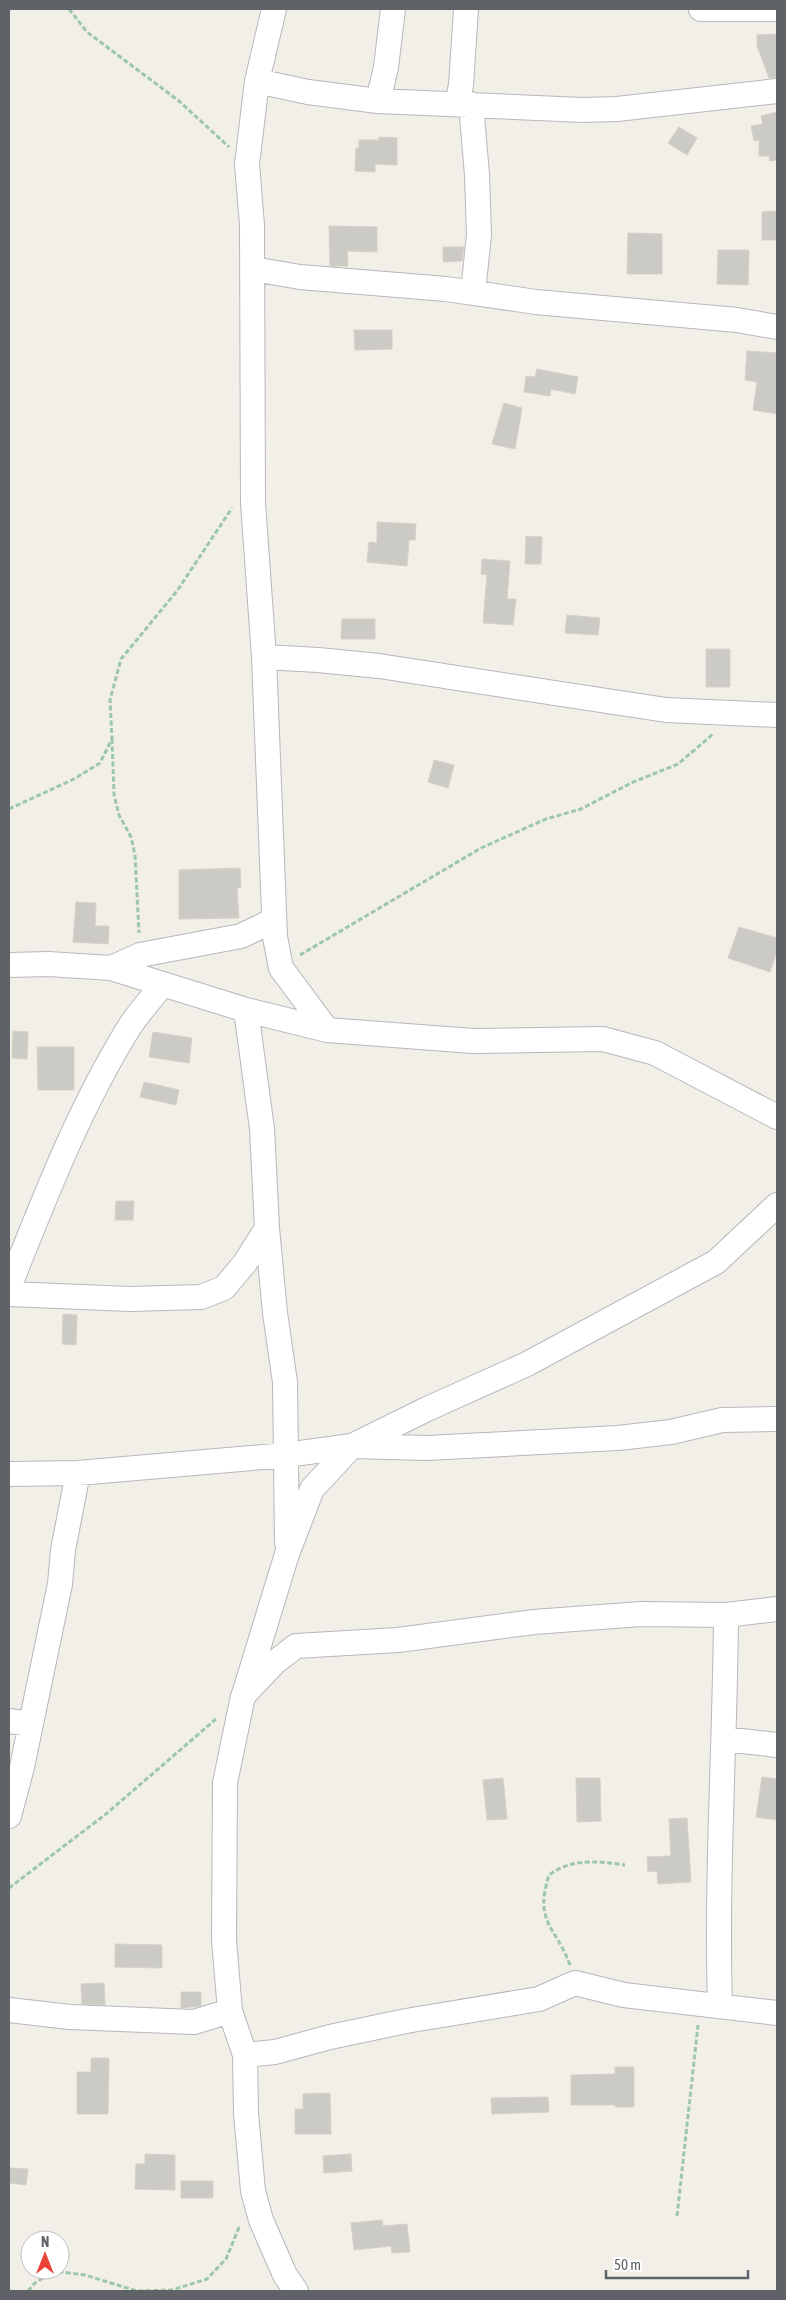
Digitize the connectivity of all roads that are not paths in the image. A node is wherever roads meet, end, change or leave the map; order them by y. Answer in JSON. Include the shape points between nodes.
{"nodes":[{"id":1,"x":274,"y":9,"type":"edge"},
{"id":2,"x":393,"y":9,"type":"edge"},
{"id":3,"x":466,"y":9,"type":"edge"},
{"id":4,"x":701,"y":9,"type":"edge"},
{"id":5,"x":777,"y":10,"type":"edge"},
{"id":6,"x":257,"y":81,"type":"junction"},
{"id":7,"x":777,"y":91,"type":"edge"},
{"id":8,"x":378,"y":101,"type":"junction"},
{"id":9,"x":464,"y":104,"type":"junction"},
{"id":10,"x":253,"y":270,"type":"junction"},
{"id":11,"x":473,"y":292,"type":"junction"},
{"id":12,"x":777,"y":327,"type":"edge"},
{"id":13,"x":264,"y":658,"type":"junction"},
{"id":14,"x":777,"y":715,"type":"edge"},
{"id":15,"x":274,"y":920,"type":"junction"},
{"id":16,"x":9,"y":965,"type":"edge"},
{"id":17,"x":111,"y":968,"type":"junction"},
{"id":18,"x":163,"y":984,"type":"junction"},
{"id":19,"x":246,"y":1010,"type":"junction"},
{"id":20,"x":328,"y":1030,"type":"junction"},
{"id":21,"x":777,"y":1117,"type":"edge"},
{"id":22,"x":777,"y":1205,"type":"edge"},
{"id":23,"x":267,"y":1228,"type":"junction"},
{"id":24,"x":9,"y":1286,"type":"edge"},
{"id":25,"x":9,"y":1294,"type":"edge"},
{"id":26,"x":777,"y":1419,"type":"edge"},
{"id":27,"x":352,"y":1446,"type":"junction"},
{"id":28,"x":286,"y":1455,"type":"junction"},
{"id":29,"x":78,"y":1472,"type":"junction"},
{"id":30,"x":9,"y":1474,"type":"edge"},
{"id":31,"x":287,"y":1554,"type":"junction"},
{"id":32,"x":777,"y":1609,"type":"edge"},
{"id":33,"x":726,"y":1616,"type":"junction"},
{"id":34,"x":243,"y":1696,"type":"junction"},
{"id":35,"x":20,"y":1722,"type":"edge"},
{"id":36,"x":724,"y":1739,"type":"junction"},
{"id":37,"x":777,"y":1745,"type":"edge"},
{"id":38,"x":9,"y":1816,"type":"edge"},
{"id":39,"x":710,"y":2005,"type":"junction"},
{"id":40,"x":9,"y":2010,"type":"edge"},
{"id":41,"x":230,"y":2011,"type":"junction"},
{"id":42,"x":777,"y":2013,"type":"edge"},
{"id":43,"x":245,"y":2055,"type":"junction"},
{"id":44,"x":296,"y":2291,"type":"edge"}],
"edges":[{"from":1,"to":6,"type":"street"},
{"from":2,"to":8,"type":"street"},
{"from":3,"to":9,"type":"street","via":[[461,85]]},
{"from":4,"to":5,"type":"street"},
{"from":6,"to":8,"type":"street","via":[[308,92]]},
{"from":6,"to":10,"type":"street","via":[[247,164]]},
{"from":7,"to":9,"type":"street","via":[[583,110]]},
{"from":8,"to":9,"type":"street"},
{"from":9,"to":11,"type":"street","via":[[477,175],[479,235]]},
{"from":10,"to":11,"type":"street"},
{"from":10,"to":13,"type":"street","via":[[254,530]]},
{"from":11,"to":12,"type":"street","via":[[536,302],[737,320]]},
{"from":13,"to":14,"type":"street","via":[[379,666],[666,710]]},
{"from":13,"to":15,"type":"street"},
{"from":15,"to":17,"type":"street","via":[[241,936],[140,955]]},
{"from":15,"to":20,"type":"street","via":[[281,968]]},
{"from":16,"to":17,"type":"street"},
{"from":17,"to":18,"type":"street"},
{"from":18,"to":19,"type":"street"},
{"from":18,"to":24,"type":"street","via":[[131,1024],[88,1101],[48,1188]]},
{"from":19,"to":20,"type":"street"},
{"from":19,"to":23,"type":"street","via":[[262,1129]]},
{"from":20,"to":21,"type":"street","via":[[473,1041],[602,1040],[656,1053]]},
{"from":22,"to":27,"type":"street","via":[[716,1262],[527,1364],[427,1408]]},
{"from":23,"to":25,"type":"street","via":[[245,1263],[224,1288],[201,1298]]},
{"from":23,"to":28,"type":"street","via":[[274,1313],[285,1382]]},
{"from":26,"to":27,"type":"street","via":[[722,1420],[671,1432],[618,1438],[427,1448]]},
{"from":27,"to":28,"type":"street"},
{"from":27,"to":31,"type":"street","via":[[312,1489]]},
{"from":28,"to":29,"type":"street"},
{"from":28,"to":31,"type":"street"},
{"from":29,"to":30,"type":"street"},
{"from":29,"to":35,"type":"street","via":[[60,1584]]},
{"from":31,"to":34,"type":"street"},
{"from":32,"to":33,"type":"street"},
{"from":33,"to":34,"type":"street","via":[[632,1615],[534,1622],[398,1640],[296,1646],[274,1663]]},
{"from":33,"to":36,"type":"street"},
{"from":34,"to":41,"type":"street","via":[[225,1783],[224,1940]]},
{"from":35,"to":38,"type":"street"},
{"from":36,"to":37,"type":"street"},
{"from":36,"to":39,"type":"street","via":[[717,1924]]},
{"from":39,"to":42,"type":"street"},
{"from":39,"to":43,"type":"street","via":[[624,1995],[575,1983],[539,1999],[406,2021],[275,2052]]},
{"from":40,"to":41,"type":"street","via":[[70,2017],[194,2022]]},
{"from":41,"to":43,"type":"street"},
{"from":43,"to":44,"type":"street","via":[[253,2192],[261,2220],[285,2275]]}]}
